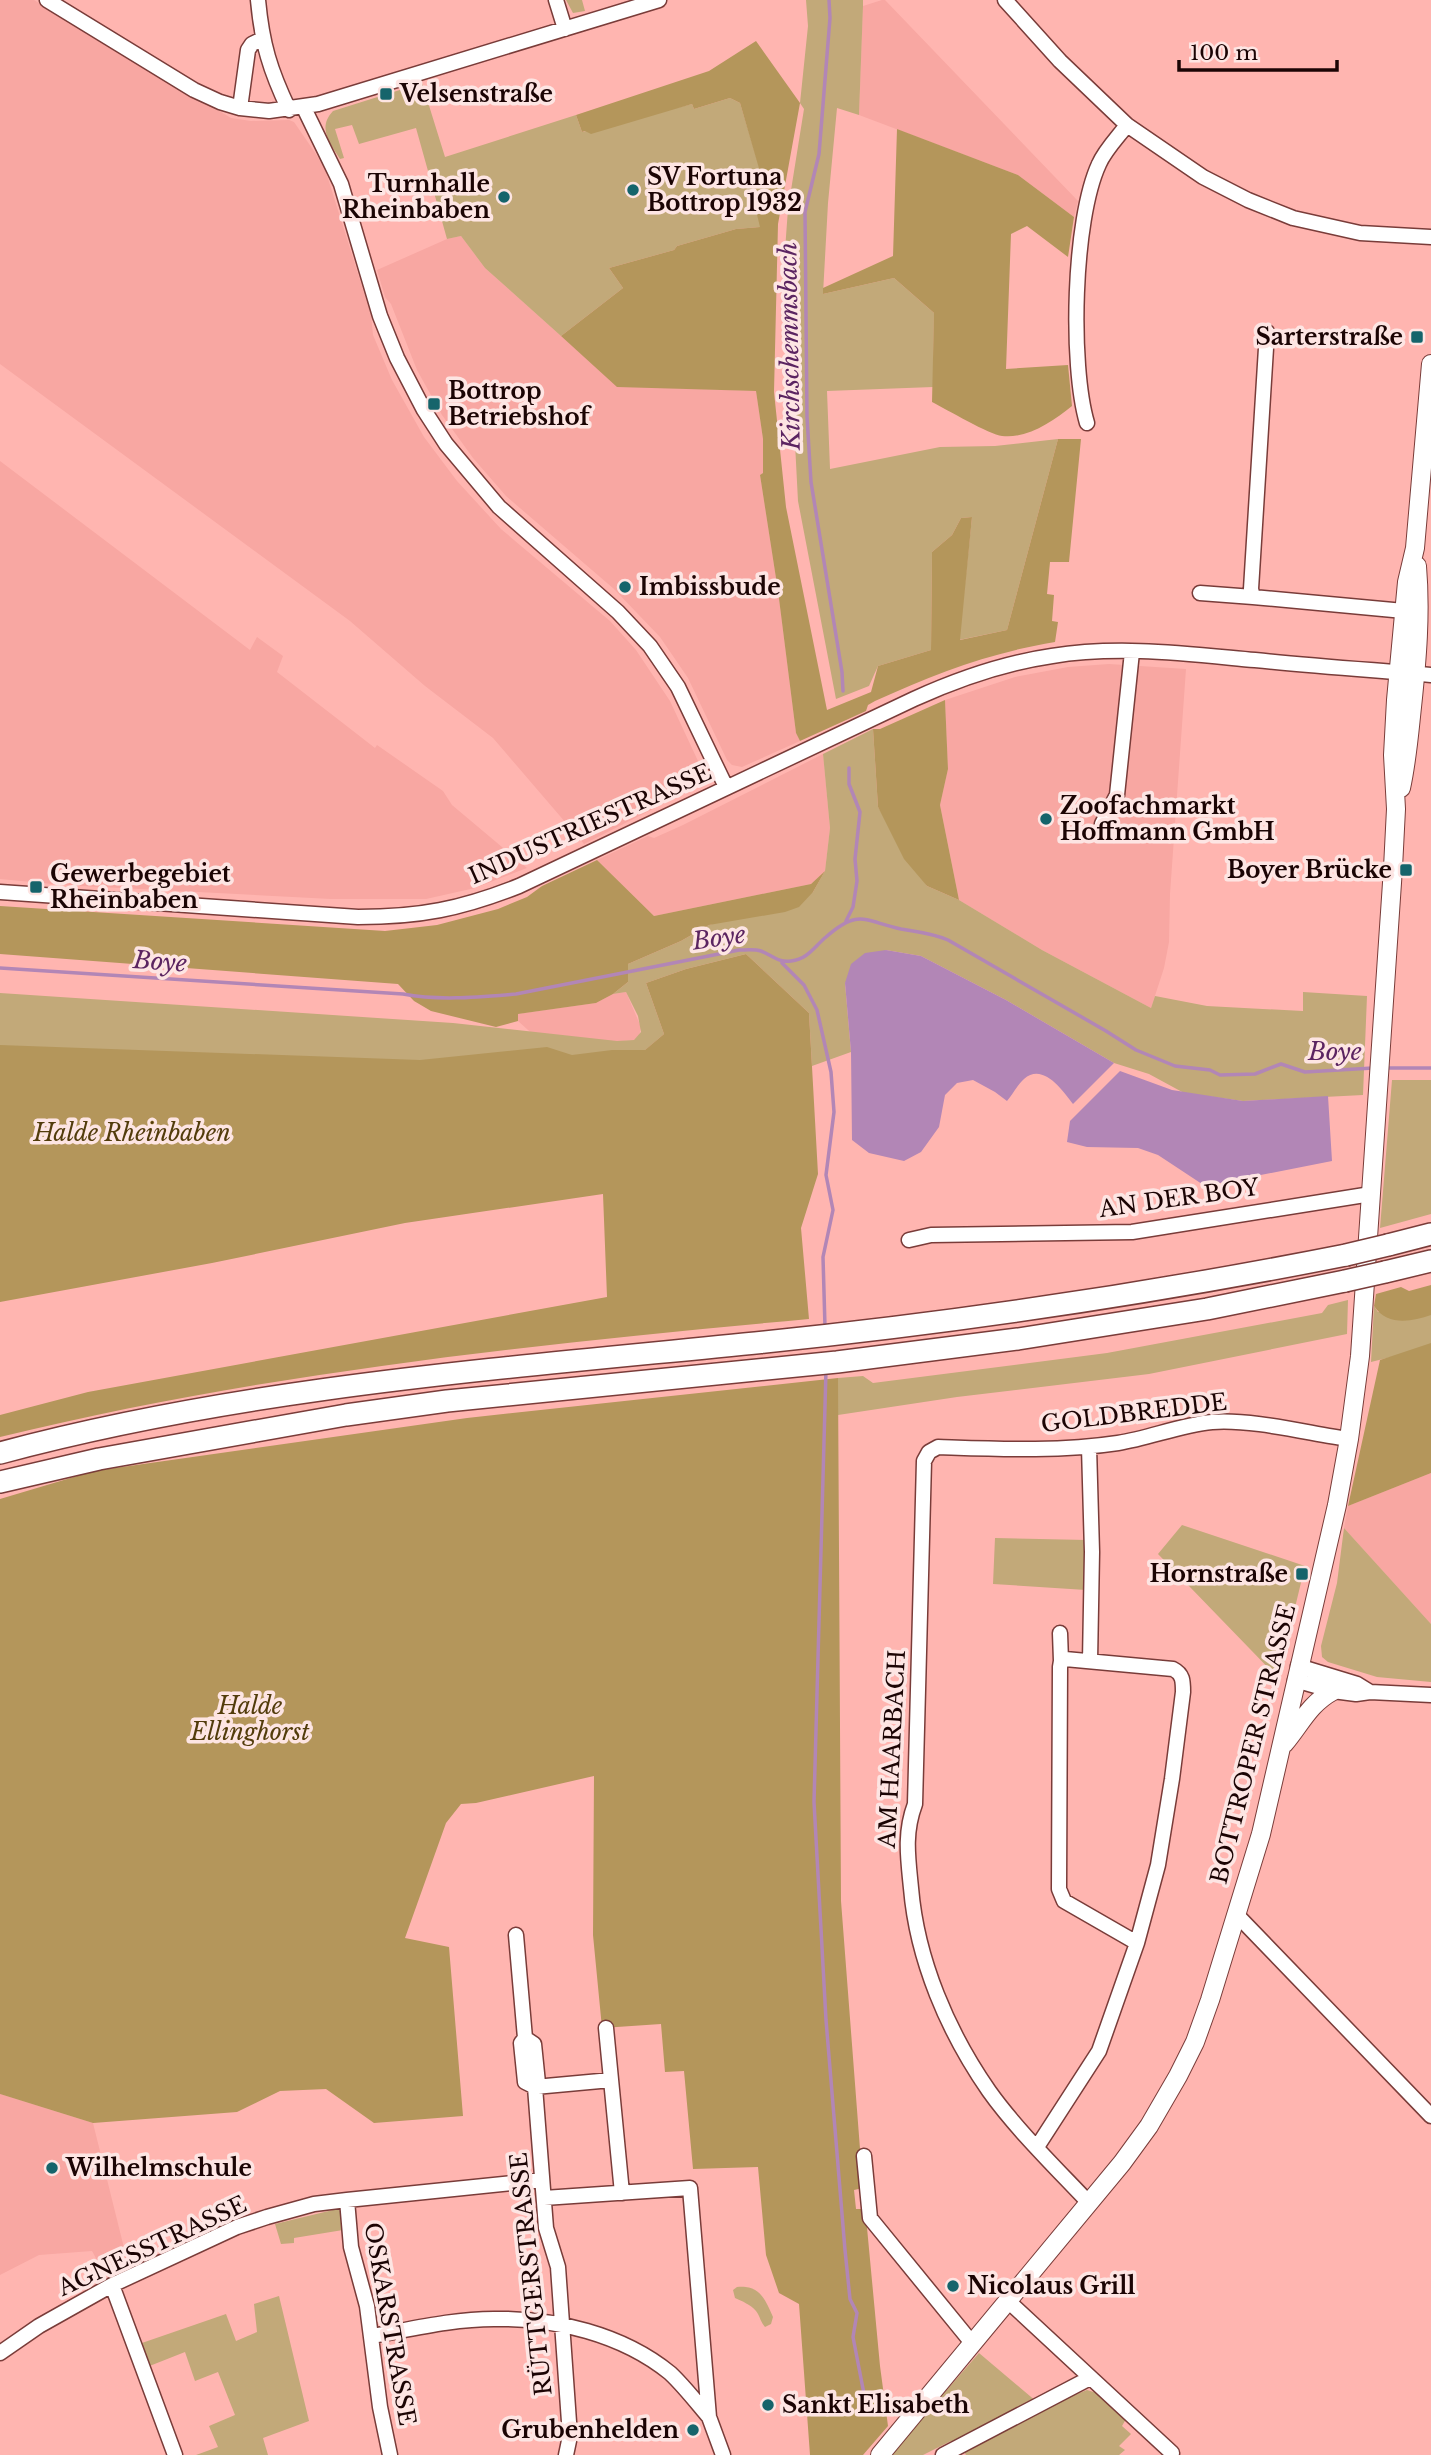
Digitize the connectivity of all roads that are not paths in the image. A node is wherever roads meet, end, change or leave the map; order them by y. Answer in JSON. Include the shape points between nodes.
{"nodes":[{"id":1,"x":47,"y":0,"type":"edge"},
{"id":2,"x":258,"y":0,"type":"edge"},
{"id":3,"x":556,"y":0,"type":"edge"},
{"id":4,"x":659,"y":0,"type":"edge"},
{"id":5,"x":1005,"y":0,"type":"edge"},
{"id":6,"x":565,"y":29,"type":"junction"},
{"id":7,"x":262,"y":39,"type":"junction"},
{"id":8,"x":240,"y":108,"type":"junction"},
{"id":9,"x":304,"y":108,"type":"junction"},
{"id":10,"x":289,"y":110,"type":"junction"},
{"id":11,"x":1127,"y":125,"type":"junction"},
{"id":12,"x":1431,"y":237,"type":"edge"},
{"id":13,"x":1267,"y":332,"type":"dead end"},
{"id":14,"x":1431,"y":364,"type":"edge"},
{"id":15,"x":1087,"y":424,"type":"dead end"},
{"id":16,"x":1425,"y":493,"type":"edge"},
{"id":17,"x":1415,"y":548,"type":"junction"},
{"id":18,"x":1200,"y":593,"type":"dead end"},
{"id":19,"x":1253,"y":597,"type":"junction"},
{"id":20,"x":1404,"y":611,"type":"junction"},
{"id":21,"x":1132,"y":652,"type":"junction"},
{"id":22,"x":1415,"y":674,"type":"edge"},
{"id":23,"x":726,"y":788,"type":"junction"},
{"id":24,"x":1102,"y":824,"type":"dead end"},
{"id":25,"x":0,"y":892,"type":"edge"},
{"id":26,"x":1371,"y":1194,"type":"junction"},
{"id":27,"x":1431,"y":1234,"type":"edge"},
{"id":28,"x":909,"y":1240,"type":"dead end"},
{"id":29,"x":1431,"y":1261,"type":"edge"},
{"id":30,"x":1349,"y":1439,"type":"junction"},
{"id":31,"x":1089,"y":1447,"type":"junction"},
{"id":32,"x":0,"y":1453,"type":"edge"},
{"id":33,"x":927,"y":1454,"type":"joint"},
{"id":34,"x":0,"y":1482,"type":"edge"},
{"id":35,"x":1060,"y":1633,"type":"dead end"},
{"id":36,"x":1061,"y":1661,"type":"junction"},
{"id":37,"x":1090,"y":1661,"type":"junction"},
{"id":38,"x":1297,"y":1673,"type":"junction"},
{"id":39,"x":1333,"y":1690,"type":"junction"},
{"id":40,"x":1370,"y":1692,"type":"junction"},
{"id":41,"x":1431,"y":1695,"type":"edge"},
{"id":42,"x":1281,"y":1747,"type":"junction"},
{"id":43,"x":1236,"y":1914,"type":"junction"},
{"id":44,"x":516,"y":1935,"type":"dead end"},
{"id":45,"x":1138,"y":1944,"type":"junction"},
{"id":46,"x":606,"y":2028,"type":"dead end"},
{"id":47,"x":611,"y":2080,"type":"junction"},
{"id":48,"x":535,"y":2087,"type":"junction"},
{"id":49,"x":1431,"y":2116,"type":"edge"},
{"id":50,"x":1037,"y":2147,"type":"junction"},
{"id":51,"x":864,"y":2156,"type":"dead end"},
{"id":52,"x":542,"y":2180,"type":"junction"},
{"id":53,"x":622,"y":2193,"type":"junction"},
{"id":54,"x":544,"y":2198,"type":"junction"},
{"id":55,"x":347,"y":2200,"type":"junction"},
{"id":56,"x":1089,"y":2203,"type":"junction"},
{"id":57,"x":112,"y":2285,"type":"junction"},
{"id":58,"x":1007,"y":2300,"type":"junction"},
{"id":59,"x":563,"y":2325,"type":"junction"},
{"id":60,"x":372,"y":2336,"type":"junction"},
{"id":61,"x":972,"y":2343,"type":"junction"},
{"id":62,"x":0,"y":2353,"type":"edge"},
{"id":63,"x":1090,"y":2378,"type":"junction"},
{"id":64,"x":709,"y":2417,"type":"junction"},
{"id":65,"x":1172,"y":2453,"type":"dead end"},
{"id":66,"x":174,"y":2455,"type":"edge"},
{"id":67,"x":390,"y":2455,"type":"edge"},
{"id":68,"x":566,"y":2455,"type":"edge"},
{"id":69,"x":723,"y":2455,"type":"edge"},
{"id":70,"x":880,"y":2455,"type":"edge"},
{"id":71,"x":943,"y":2455,"type":"edge"}],
"edges":[{"from":1,"to":8,"type":"street","via":[[194,90]]},
{"from":2,"to":7,"type":"street"},
{"from":3,"to":6,"type":"street"},
{"from":4,"to":6,"type":"street"},
{"from":5,"to":11,"type":"street","via":[[1059,61]]},
{"from":6,"to":9,"type":"street"},
{"from":7,"to":8,"type":"street","via":[[248,50]]},
{"from":7,"to":10,"type":"street"},
{"from":8,"to":10,"type":"street"},
{"from":9,"to":10,"type":"street"},
{"from":9,"to":23,"type":"street","via":[[341,184],[380,316],[424,410],[499,507],[650,646],[678,687]]},
{"from":11,"to":12,"type":"street","via":[[1203,177],[1293,218],[1360,233]]},
{"from":11,"to":15,"type":"street","via":[[1099,163],[1085,216],[1076,305],[1081,398]]},
{"from":13,"to":19,"type":"street"},
{"from":14,"to":16,"type":"main road"},
{"from":16,"to":17,"type":"main road"},
{"from":17,"to":20,"type":"main road"},
{"from":17,"to":22,"type":"main road","via":[[1420,597]]},
{"from":18,"to":19,"type":"street"},
{"from":19,"to":20,"type":"street"},
{"from":20,"to":22,"type":"main road"},
{"from":21,"to":22,"type":"street","name":"INDUSTRIESTRASSE"},
{"from":21,"to":23,"type":"street","name":"INDUSTRIESTRASSE","via":[[1053,656],[965,678]]},
{"from":21,"to":24,"type":"street","via":[[1117,795]]},
{"from":22,"to":26,"type":"main road","name":"BOTTROPER STRASSE","via":[[1408,757],[1396,809]]},
{"from":23,"to":25,"type":"street","name":"INDUSTRIESTRASSE","via":[[542,875],[467,905],[407,916],[358,917]]},
{"from":26,"to":28,"type":"street","name":"AN DER BOY","via":[[1132,1232],[932,1235]]},
{"from":26,"to":30,"type":"main road","name":"BOTTROPER STRASSE"},
{"from":27,"to":32,"type":"highway","bridge":true,"via":[[1202,1283],[1070,1304],[337,1388],[176,1414]]},
{"from":29,"to":34,"type":"highway","bridge":true,"via":[[1104,1327],[836,1362],[346,1415],[123,1454]]},
{"from":30,"to":31,"type":"street","name":"GOLDBREDDE","via":[[1210,1422]]},
{"from":30,"to":38,"type":"main road","name":"BOTTROPER STRASSE"},
{"from":31,"to":33,"type":"street","name":"GOLDBREDDE","via":[[938,1447]]},
{"from":31,"to":37,"type":"street"},
{"from":33,"to":50,"type":"street","name":"AM HAARBACH","via":[[923,1465],[915,1804],[906,1841],[913,1910],[933,1983],[964,2050],[990,2092]]},
{"from":35,"to":36,"type":"street"},
{"from":36,"to":37,"type":"street"},
{"from":36,"to":45,"type":"street","via":[[1059,1889],[1064,1901]]},
{"from":37,"to":45,"type":"street","via":[[1173,1669],[1183,1680],[1158,1865]]},
{"from":38,"to":39,"type":"street"},
{"from":38,"to":40,"type":"street","via":[[1357,1684]]},
{"from":38,"to":42,"type":"main road","name":"BOTTROPER STRASSE"},
{"from":39,"to":40,"type":"street"},
{"from":39,"to":42,"type":"main road","via":[[1312,1705]]},
{"from":40,"to":41,"type":"street"},
{"from":42,"to":43,"type":"main road","name":"BOTTROPER STRASSE"},
{"from":43,"to":49,"type":"street","name":"BOTTROPER STRASSE"},
{"from":43,"to":56,"type":"main road","name":"BOTTROPER STRASSE","via":[[1195,2042],[1178,2076],[1131,2152]]},
{"from":44,"to":48,"type":"street","name":"RÜTTGERSTRASSE","via":[[526,2082]]},
{"from":45,"to":50,"type":"street","via":[[1100,2051]]},
{"from":46,"to":47,"type":"street"},
{"from":47,"to":48,"type":"street"},
{"from":47,"to":53,"type":"street"},
{"from":48,"to":52,"type":"street","name":"RÜTTGERSTRASSE"},
{"from":50,"to":56,"type":"street","name":"AM HAARBACH"},
{"from":51,"to":61,"type":"street","via":[[870,2218]]},
{"from":52,"to":54,"type":"street","name":"RÜTTGERSTRASSE"},
{"from":52,"to":55,"type":"street","name":"AGNESSTRASSE"},
{"from":53,"to":54,"type":"street"},
{"from":53,"to":64,"type":"street","via":[[690,2188]]},
{"from":54,"to":59,"type":"street","name":"RÜTTGERSTRASSE","via":[[546,2228],[558,2267]]},
{"from":55,"to":57,"type":"street","name":"AGNESSTRASSE","via":[[314,2204],[247,2224]]},
{"from":55,"to":60,"type":"street","name":"OSKARSTRASSE","via":[[351,2247]]},
{"from":56,"to":58,"type":"main road","name":"BOTTROPER STRASSE"},
{"from":57,"to":62,"type":"street","name":"AGNESSTRASSE"},
{"from":57,"to":66,"type":"street"},
{"from":58,"to":61,"type":"main road","name":"BOTTROPER STRASSE"},
{"from":58,"to":63,"type":"street"},
{"from":59,"to":60,"type":"street","via":[[493,2319]]},
{"from":59,"to":64,"type":"street","via":[[597,2334],[652,2360],[672,2375]]},
{"from":59,"to":68,"type":"street","name":"RÜTTGERSTRASSE","via":[[570,2436]]},
{"from":60,"to":67,"type":"street","name":"OSKARSTRASSE"},
{"from":61,"to":70,"type":"main road","name":"BOTTROPER STRASSE"},
{"from":63,"to":65,"type":"street"},
{"from":63,"to":71,"type":"street"},
{"from":64,"to":69,"type":"street"}]}
